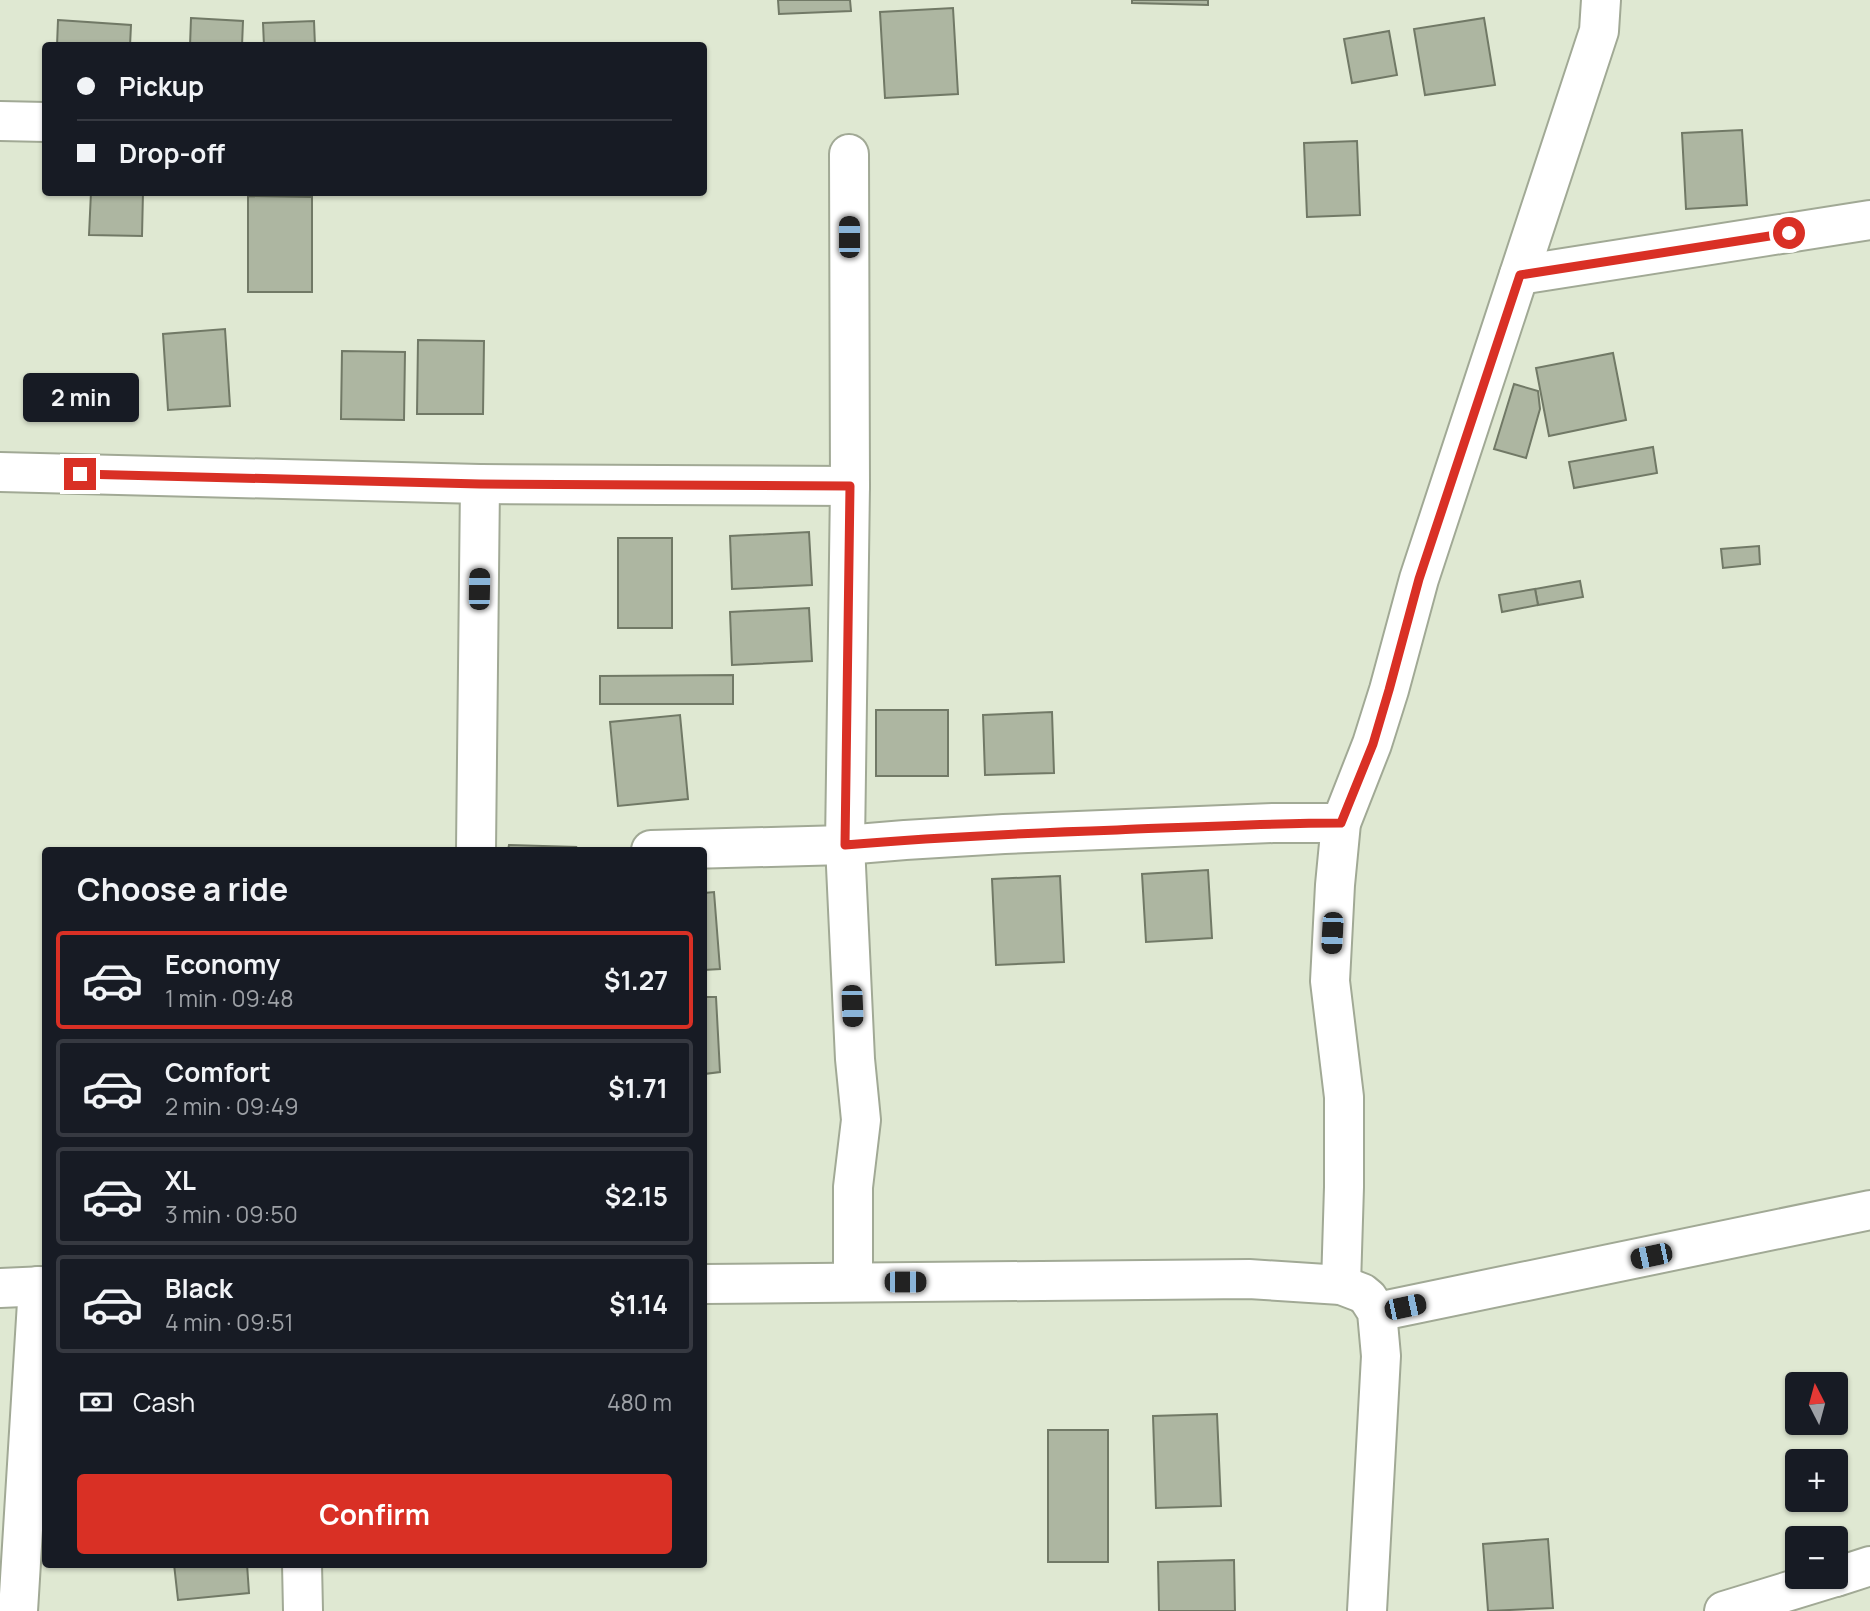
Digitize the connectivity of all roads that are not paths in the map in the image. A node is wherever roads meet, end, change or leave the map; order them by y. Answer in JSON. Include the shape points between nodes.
{"nodes":[{"id":1,"x":1601,"y":0,"type":"edge"},
{"id":2,"x":0,"y":121,"type":"edge"},
{"id":3,"x":42,"y":122,"type":"edge"},
{"id":4,"x":849,"y":154,"type":"dead end"},
{"id":5,"x":1870,"y":220,"type":"edge"},
{"id":6,"x":1520,"y":275,"type":"junction"},
{"id":7,"x":0,"y":472,"type":"edge"},
{"id":8,"x":480,"y":484,"type":"junction"},
{"id":9,"x":850,"y":486,"type":"junction"},
{"id":10,"x":1341,"y":823,"type":"junction"},
{"id":11,"x":845,"y":845,"type":"junction"},
{"id":12,"x":476,"y":847,"type":"edge"},
{"id":13,"x":707,"y":849,"type":"edge"},
{"id":14,"x":1870,"y":1210,"type":"edge"},
{"id":15,"x":853,"y":1282,"type":"junction"},
{"id":16,"x":707,"y":1284,"type":"edge"},
{"id":17,"x":1341,"y":1285,"type":"junction"},
{"id":18,"x":42,"y":1286,"type":"edge"},
{"id":19,"x":0,"y":1288,"type":"edge"},
{"id":20,"x":1377,"y":1312,"type":"junction"},
{"id":21,"x":36,"y":1474,"type":"edge"},
{"id":22,"x":1870,"y":1566,"type":"edge"},
{"id":23,"x":302,"y":1568,"type":"edge"},
{"id":24,"x":1848,"y":1573,"type":"edge"},
{"id":25,"x":1796,"y":1589,"type":"edge"},
{"id":26,"x":18,"y":1611,"type":"edge"},
{"id":27,"x":303,"y":1611,"type":"edge"},
{"id":28,"x":1367,"y":1611,"type":"edge"},
{"id":29,"x":1724,"y":1611,"type":"edge"}],
"edges":[{"from":1,"to":6,"type":"street","via":[[1599,31]]},
{"from":2,"to":3,"type":"street"},
{"from":4,"to":9,"type":"street"},
{"from":5,"to":6,"type":"street"},
{"from":6,"to":10,"type":"street","via":[[1419,579],[1373,744]]},
{"from":7,"to":8,"type":"street"},
{"from":8,"to":9,"type":"street"},
{"from":8,"to":12,"type":"street"},
{"from":9,"to":11,"type":"street"},
{"from":10,"to":11,"type":"street","via":[[1004,834]]},
{"from":10,"to":17,"type":"street","via":[[1330,981],[1344,1097]]},
{"from":11,"to":13,"type":"street"},
{"from":11,"to":15,"type":"street","via":[[861,1120],[853,1186]]},
{"from":14,"to":20,"type":"street"},
{"from":15,"to":16,"type":"street"},
{"from":15,"to":17,"type":"street","via":[[1249,1279]]},
{"from":17,"to":20,"type":"street","via":[[1368,1297]]},
{"from":18,"to":19,"type":"street"},
{"from":18,"to":21,"type":"street"},
{"from":20,"to":28,"type":"street","via":[[1381,1356]]},
{"from":21,"to":26,"type":"street"},
{"from":22,"to":24,"type":"street"},
{"from":23,"to":27,"type":"street"},
{"from":25,"to":29,"type":"street"}]}
